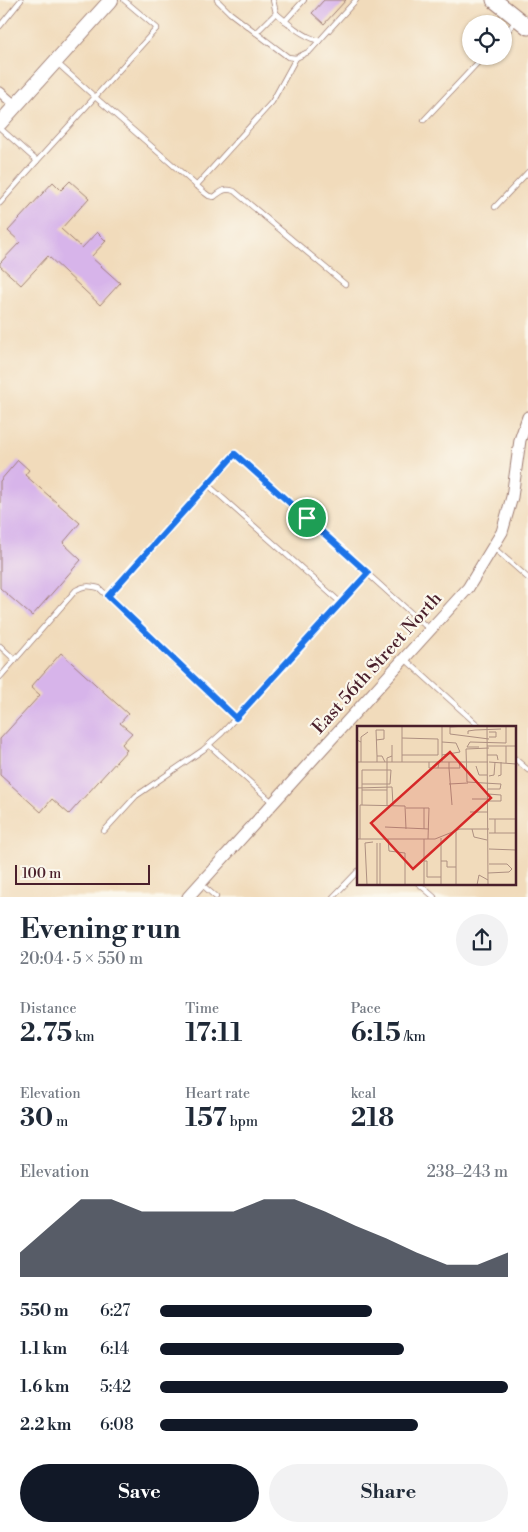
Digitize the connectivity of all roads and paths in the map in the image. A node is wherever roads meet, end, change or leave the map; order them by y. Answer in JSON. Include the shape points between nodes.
{"nodes":[{"id":1,"x":21,"y":0,"type":"edge"},
{"id":2,"x":111,"y":0,"type":"edge"},
{"id":3,"x":124,"y":0,"type":"edge"},
{"id":4,"x":217,"y":0,"type":"edge"},
{"id":5,"x":272,"y":0,"type":"edge"},
{"id":6,"x":304,"y":0,"type":"edge"},
{"id":7,"x":356,"y":0,"type":"edge"},
{"id":8,"x":494,"y":0,"type":"edge"},
{"id":9,"x":276,"y":13,"type":"junction"},
{"id":10,"x":285,"y":21,"type":"junction"},
{"id":11,"x":523,"y":22,"type":"edge"},
{"id":12,"x":0,"y":26,"type":"edge"},
{"id":13,"x":512,"y":30,"type":"edge"},
{"id":14,"x":256,"y":34,"type":"junction"},
{"id":15,"x":319,"y":41,"type":"junction"},
{"id":16,"x":296,"y":58,"type":"junction"},
{"id":17,"x":56,"y":62,"type":"junction"},
{"id":18,"x":476,"y":65,"type":"edge"},
{"id":19,"x":0,"y":92,"type":"edge"},
{"id":20,"x":95,"y":97,"type":"junction"},
{"id":21,"x":16,"y":106,"type":"junction"},
{"id":22,"x":424,"y":120,"type":"dead end"},
{"id":23,"x":0,"y":123,"type":"edge"},
{"id":24,"x":0,"y":128,"type":"edge"},
{"id":25,"x":37,"y":161,"type":"junction"},
{"id":26,"x":528,"y":172,"type":"edge"},
{"id":27,"x":196,"y":186,"type":"junction"},
{"id":28,"x":0,"y":203,"type":"edge"},
{"id":29,"x":495,"y":208,"type":"dead end"},
{"id":30,"x":345,"y":284,"type":"dead end"},
{"id":31,"x":528,"y":418,"type":"edge"},
{"id":32,"x":208,"y":485,"type":"junction"},
{"id":33,"x":494,"y":548,"type":"junction"},
{"id":34,"x":368,"y":573,"type":"junction"},
{"id":35,"x":528,"y":578,"type":"edge"},
{"id":36,"x":108,"y":596,"type":"junction"},
{"id":37,"x":341,"y":603,"type":"junction"},
{"id":38,"x":430,"y":630,"type":"junction"},
{"id":39,"x":0,"y":646,"type":"edge"},
{"id":40,"x":404,"y":658,"type":"junction"},
{"id":41,"x":15,"y":660,"type":"junction"},
{"id":42,"x":0,"y":676,"type":"edge"},
{"id":43,"x":236,"y":718,"type":"junction"},
{"id":44,"x":479,"y":726,"type":"edge"},
{"id":45,"x":209,"y":745,"type":"junction"},
{"id":46,"x":516,"y":760,"type":"edge"},
{"id":47,"x":528,"y":770,"type":"edge"},
{"id":48,"x":273,"y":803,"type":"junction"},
{"id":49,"x":104,"y":831,"type":"dead end"},
{"id":50,"x":357,"y":872,"type":"edge"},
{"id":51,"x":200,"y":884,"type":"junction"},
{"id":52,"x":419,"y":884,"type":"edge"},
{"id":53,"x":188,"y":897,"type":"edge"},
{"id":54,"x":216,"y":897,"type":"edge"},
{"id":55,"x":333,"y":897,"type":"edge"},
{"id":56,"x":434,"y":897,"type":"edge"}],
"edges":[{"from":1,"to":12,"type":"lane"},
{"from":2,"to":17,"type":"main road"},
{"from":3,"to":20,"type":"lane","via":[[158,28]]},
{"from":4,"to":14,"type":"lane"},
{"from":5,"to":9,"type":"lane"},
{"from":6,"to":10,"type":"lane"},
{"from":7,"to":15,"type":"lane"},
{"from":8,"to":11,"type":"main road"},
{"from":9,"to":10,"type":"lane"},
{"from":9,"to":14,"type":"lane"},
{"from":10,"to":15,"type":"lane","via":[[300,34]]},
{"from":11,"to":13,"type":"lane"},
{"from":14,"to":16,"type":"lane","via":[[288,57]]},
{"from":15,"to":16,"type":"lane","via":[[310,51]]},
{"from":16,"to":27,"type":"lane","via":[[272,102]]},
{"from":17,"to":20,"type":"lane"},
{"from":17,"to":21,"type":"main road"},
{"from":18,"to":22,"type":"lane"},
{"from":19,"to":21,"type":"street"},
{"from":20,"to":25,"type":"lane"},
{"from":20,"to":27,"type":"lane"},
{"from":21,"to":23,"type":"main road"},
{"from":24,"to":25,"type":"lane"},
{"from":25,"to":28,"type":"lane"},
{"from":26,"to":29,"type":"lane"},
{"from":27,"to":30,"type":"lane","via":[[214,197],[227,188],[234,191]]},
{"from":31,"to":33,"type":"street","name":"East 56th Street North","via":[[520,440],[512,497]]},
{"from":32,"to":34,"type":"lane","via":[[235,454]]},
{"from":32,"to":36,"type":"lane"},
{"from":32,"to":37,"type":"lane"},
{"from":33,"to":35,"type":"lane"},
{"from":33,"to":38,"type":"street","name":"East 56th Street North","via":[[468,588]]},
{"from":34,"to":37,"type":"lane"},
{"from":34,"to":38,"type":"lane"},
{"from":36,"to":41,"type":"lane","via":[[99,588],[90,586],[76,590]]},
{"from":36,"to":43,"type":"lane"},
{"from":37,"to":43,"type":"lane"},
{"from":38,"to":40,"type":"street","name":"East 56th Street North"},
{"from":39,"to":41,"type":"lane"},
{"from":40,"to":44,"type":"lane"},
{"from":40,"to":48,"type":"street","name":"East 56th Street North"},
{"from":41,"to":42,"type":"lane"},
{"from":43,"to":45,"type":"lane"},
{"from":45,"to":48,"type":"lane"},
{"from":45,"to":49,"type":"lane","via":[[136,796]]},
{"from":46,"to":47,"type":"lane"},
{"from":48,"to":51,"type":"street","name":"East 56th Street North"},
{"from":50,"to":55,"type":"lane"},
{"from":51,"to":53,"type":"street","name":"East 56th Street North"},
{"from":51,"to":54,"type":"lane"},
{"from":52,"to":56,"type":"lane"}]}
